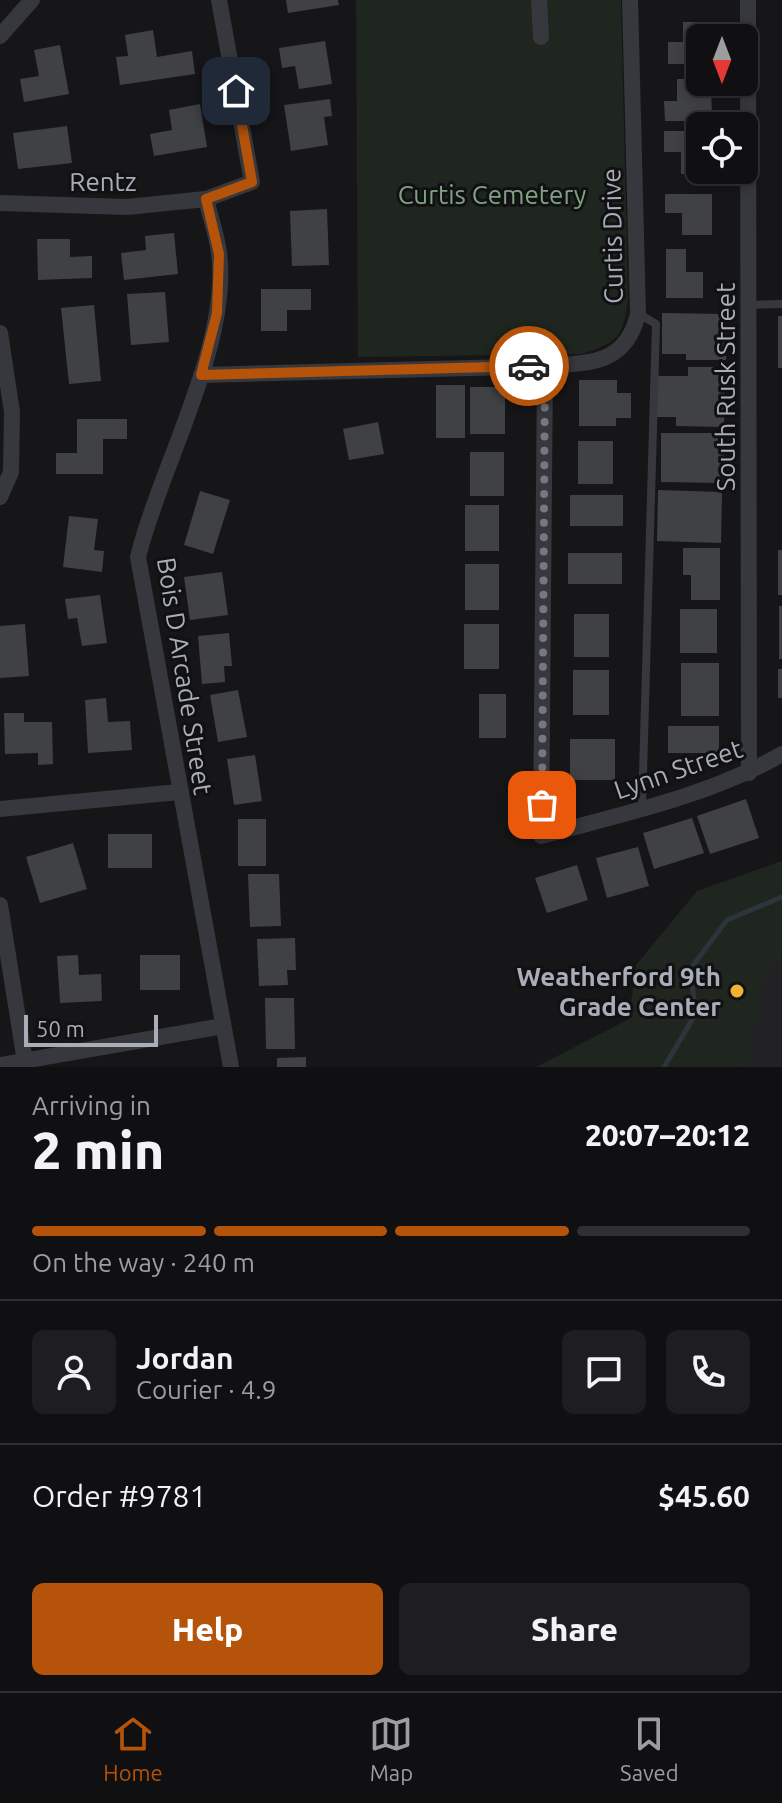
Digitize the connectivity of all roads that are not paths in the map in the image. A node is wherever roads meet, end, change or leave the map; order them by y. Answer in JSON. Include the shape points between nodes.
{"nodes":[{"id":1,"x":32,"y":0,"type":"edge"},
{"id":2,"x":219,"y":0,"type":"edge"},
{"id":3,"x":539,"y":0,"type":"edge"},
{"id":4,"x":630,"y":0,"type":"edge"},
{"id":5,"x":748,"y":0,"type":"edge"},
{"id":6,"x":0,"y":36,"type":"edge"},
{"id":7,"x":541,"y":37,"type":"dead end"},
{"id":8,"x":206,"y":199,"type":"junction"},
{"id":9,"x":0,"y":203,"type":"edge"},
{"id":10,"x":782,"y":304,"type":"edge"},
{"id":11,"x":749,"y":305,"type":"junction"},
{"id":12,"x":638,"y":314,"type":"junction"},
{"id":13,"x":0,"y":333,"type":"edge"},
{"id":14,"x":545,"y":366,"type":"junction"},
{"id":15,"x":201,"y":375,"type":"junction"},
{"id":16,"x":0,"y":497,"type":"edge"},
{"id":17,"x":782,"y":754,"type":"edge"},
{"id":18,"x":749,"y":773,"type":"junction"},
{"id":19,"x":179,"y":792,"type":"junction"},
{"id":20,"x":642,"y":808,"type":"junction"},
{"id":21,"x":0,"y":809,"type":"edge"},
{"id":22,"x":0,"y":905,"type":"edge"},
{"id":23,"x":223,"y":1026,"type":"junction"},
{"id":24,"x":25,"y":1062,"type":"junction"},
{"id":25,"x":0,"y":1065,"type":"edge"},
{"id":26,"x":231,"y":1067,"type":"edge"}],
"edges":[{"from":1,"to":6,"type":"street"},
{"from":2,"to":8,"type":"street","via":[[252,182]]},
{"from":3,"to":7,"type":"street"},
{"from":4,"to":12,"type":"street","name":"Curtis Drive"},
{"from":5,"to":11,"type":"street","name":"South Rusk Street"},
{"from":8,"to":9,"type":"street","name":"Rentz","via":[[127,207]]},
{"from":8,"to":15,"type":"street","name":"Bois D Arcade Street","via":[[219,254],[217,313]]},
{"from":10,"to":11,"type":"lane"},
{"from":11,"to":18,"type":"street","name":"South Rusk Street"},
{"from":12,"to":14,"type":"street","name":"Curtis Drive","via":[[634,332],[597,362]]},
{"from":12,"to":20,"type":"lane","via":[[656,324]]},
{"from":13,"to":16,"type":"street","via":[[12,412],[11,472]]},
{"from":14,"to":15,"type":"street","name":"Curtis Drive"},
{"from":14,"to":20,"type":"street","name":"Lynn Street","via":[[541,836]]},
{"from":15,"to":19,"type":"street","name":"Bois D Arcade Street","via":[[138,557]]},
{"from":17,"to":18,"type":"street","name":"Lynn Street"},
{"from":18,"to":20,"type":"street","name":"Lynn Street"},
{"from":19,"to":21,"type":"street"},
{"from":19,"to":23,"type":"street","name":"Bois D Arcade Street"},
{"from":22,"to":24,"type":"street"},
{"from":23,"to":24,"type":"street"},
{"from":23,"to":26,"type":"street","name":"Bois D Arcade Street"},
{"from":24,"to":25,"type":"street"}]}
